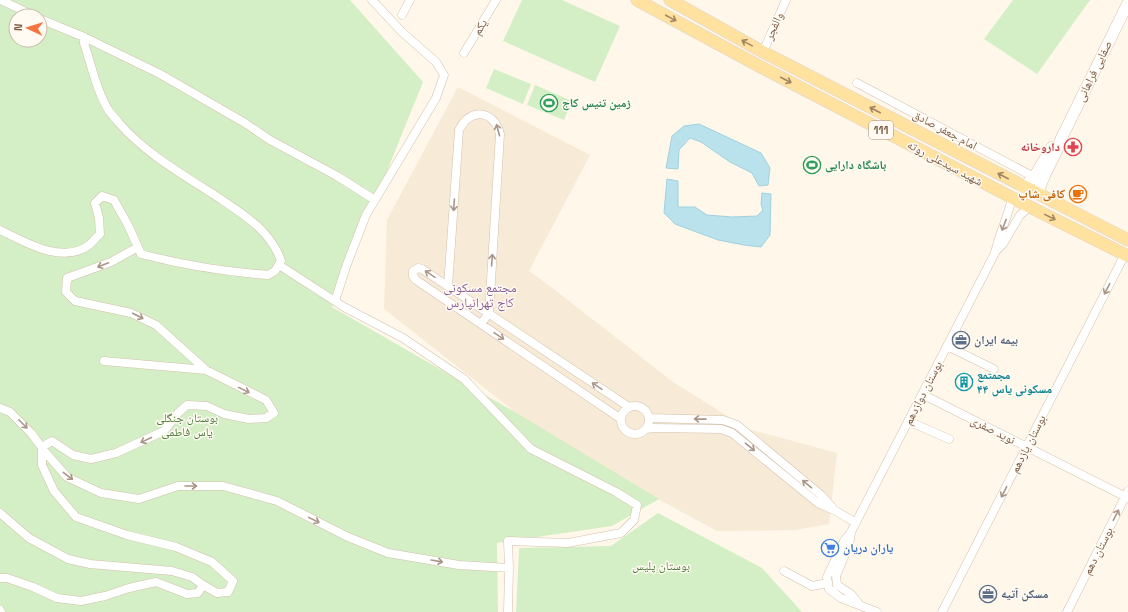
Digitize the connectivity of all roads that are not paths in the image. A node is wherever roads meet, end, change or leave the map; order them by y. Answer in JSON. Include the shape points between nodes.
{"nodes":[{"id":1,"x":1,"y":0,"type":"edge"},
{"id":2,"x":372,"y":0,"type":"edge"},
{"id":3,"x":410,"y":0,"type":"edge"},
{"id":4,"x":496,"y":0,"type":"edge"},
{"id":5,"x":636,"y":0,"type":"edge"},
{"id":6,"x":670,"y":0,"type":"edge"},
{"id":7,"x":786,"y":0,"type":"edge"},
{"id":8,"x":1125,"y":2,"type":"edge"},
{"id":9,"x":18,"y":8,"type":"edge"},
{"id":10,"x":402,"y":15,"type":"dead end"},
{"id":11,"x":48,"y":22,"type":"edge"},
{"id":12,"x":84,"y":36,"type":"junction"},
{"id":13,"x":763,"y":52,"type":"junction"},
{"id":14,"x":464,"y":53,"type":"dead end"},
{"id":15,"x":857,"y":83,"type":"dead end"},
{"id":16,"x":1061,"y":139,"type":"junction"},
{"id":17,"x":1034,"y":178,"type":"junction"},
{"id":18,"x":1024,"y":187,"type":"junction"},
{"id":19,"x":1038,"y":194,"type":"junction"},
{"id":20,"x":1012,"y":198,"type":"junction"},
{"id":21,"x":375,"y":200,"type":"junction"},
{"id":22,"x":1030,"y":207,"type":"junction"},
{"id":23,"x":0,"y":230,"type":"edge"},
{"id":24,"x":1128,"y":240,"type":"edge"},
{"id":25,"x":138,"y":247,"type":"junction"},
{"id":26,"x":995,"y":253,"type":"junction"},
{"id":27,"x":1126,"y":255,"type":"edge"},
{"id":28,"x":278,"y":265,"type":"junction"},
{"id":29,"x":448,"y":286,"type":"junction"},
{"id":30,"x":335,"y":301,"type":"junction"},
{"id":31,"x":489,"y":313,"type":"junction"},
{"id":32,"x":481,"y":324,"type":"junction"},
{"id":33,"x":947,"y":346,"type":"junction"},
{"id":34,"x":104,"y":361,"type":"dead end"},
{"id":35,"x":994,"y":369,"type":"dead end"},
{"id":36,"x":206,"y":370,"type":"junction"},
{"id":37,"x":922,"y":394,"type":"junction"},
{"id":38,"x":629,"y":407,"type":"junction"},
{"id":39,"x":0,"y":408,"type":"edge"},
{"id":40,"x":649,"y":418,"type":"junction"},
{"id":41,"x":621,"y":419,"type":"junction"},
{"id":42,"x":908,"y":421,"type":"junction"},
{"id":43,"x":646,"y":429,"type":"junction"},
{"id":44,"x":950,"y":440,"type":"dead end"},
{"id":45,"x":42,"y":447,"type":"junction"},
{"id":46,"x":1027,"y":447,"type":"junction"},
{"id":47,"x":1127,"y":495,"type":"edge"},
{"id":48,"x":836,"y":511,"type":"junction"},
{"id":49,"x":0,"y":514,"type":"edge"},
{"id":50,"x":856,"y":523,"type":"junction"},
{"id":51,"x":851,"y":532,"type":"junction"},
{"id":52,"x":509,"y":568,"type":"junction"},
{"id":53,"x":784,"y":571,"type":"dead end"},
{"id":54,"x":0,"y":578,"type":"edge"},
{"id":55,"x":828,"y":583,"type":"junction"},
{"id":56,"x":203,"y":586,"type":"junction"},
{"id":57,"x":860,"y":604,"type":"junction"},
{"id":58,"x":508,"y":612,"type":"edge"},
{"id":59,"x":877,"y":612,"type":"edge"},
{"id":60,"x":942,"y":612,"type":"edge"},
{"id":61,"x":1067,"y":612,"type":"edge"}],
"edges":[{"from":1,"to":9,"type":"street"},
{"from":2,"to":21,"type":"street","via":[[402,32],[436,62],[444,75],[436,98]]},
{"from":3,"to":10,"type":"street"},
{"from":4,"to":14,"type":"street","name":"یکم"},
{"from":5,"to":20,"type":"main road","name":"شهید سیدعلی روته","number":"111","one_way":true},
{"from":13,"to":6,"type":"main road","name":"شهید سیدعلی روته","number":"111","one_way":true},
{"from":7,"to":13,"type":"street","name":"والفجر"},
{"from":8,"to":16,"type":"main road","name":"صفایی فراهانی"},
{"from":11,"to":12,"type":"street"},
{"from":12,"to":21,"type":"street","via":[[186,88]]},
{"from":12,"to":28,"type":"street","via":[[84,43],[109,111],[132,137],[232,206],[264,232],[278,250],[281,261]]},
{"from":18,"to":13,"type":"main road","name":"شهید سیدعلی روته","number":"111","one_way":true},
{"from":15,"to":17,"type":"street","name":"امام جعفر صادق"},
{"from":16,"to":17,"type":"main road","name":"صفایی فراهانی","via":[[1053,145]]},
{"from":16,"to":19,"type":"main road","name":"صفایی فراهانی"},
{"from":17,"to":18,"type":"main road","name":"صفایی فراهانی"},
{"from":18,"to":19,"type":"main road","name":"شهید سیدعلی روته","number":"111"},
{"from":19,"to":24,"type":"main road","name":"شهید سیدعلی روته","number":"111"},
{"from":20,"to":22,"type":"main road","name":"شهید سیدعلی روته","number":"111"},
{"from":20,"to":26,"type":"street","name":"بوستان دوازدهم","one_way":true},
{"from":21,"to":30,"type":"street","via":[[366,214]]},
{"from":22,"to":26,"type":"street","name":"بوستان دوازدهم","via":[[1020,215]]},
{"from":22,"to":27,"type":"main road","name":"شهید سیدعلی روته","number":"111","one_way":true},
{"from":23,"to":25,"type":"street","via":[[36,247],[59,253],[74,252],[89,246],[100,234],[95,202],[102,196],[114,200]]},
{"from":25,"to":28,"type":"street","via":[[141,254],[169,262],[245,273],[268,275],[275,271]]},
{"from":25,"to":36,"type":"street","one_way":true,"via":[[111,262],[66,278],[66,292],[75,301],[131,313],[156,326]]},
{"from":26,"to":33,"type":"street","name":"بوستان دوازدهم"},
{"from":27,"to":46,"type":"street","name":"بوستان یازدهم","one_way":true},
{"from":28,"to":30,"type":"street"},
{"from":29,"to":31,"type":"street"},
{"from":31,"to":29,"type":"street","one_way":true,"via":[[500,134],[493,119],[486,115],[477,114],[469,117],[459,130]]},
{"from":29,"to":32,"type":"street","one_way":true,"via":[[422,269],[414,271],[413,276],[416,280]]},
{"from":30,"to":52,"type":"street","via":[[403,338],[464,379],[531,449],[637,505],[634,520],[621,533],[568,542],[508,541]]},
{"from":31,"to":32,"type":"street"},
{"from":38,"to":31,"type":"street","one_way":true},
{"from":32,"to":41,"type":"street","one_way":true},
{"from":33,"to":35,"type":"street"},
{"from":33,"to":37,"type":"street","name":"بوستان دوازدهم"},
{"from":34,"to":36,"type":"street"},
{"from":36,"to":45,"type":"street","one_way":true,"via":[[266,400],[274,413],[266,418],[249,419],[224,414],[208,406],[187,405],[164,431],[116,453],[91,459],[73,455],[52,441]]},
{"from":37,"to":42,"type":"street","name":"بوستان دوازدهم"},
{"from":37,"to":46,"type":"street","name":"نوید صفری"},
{"from":38,"to":40,"type":"street","via":[[640,407],[646,411]]},
{"from":38,"to":41,"type":"street","via":[[623,412]]},
{"from":39,"to":45,"type":"street","one_way":true,"via":[[10,412]]},
{"from":40,"to":43,"type":"street"},
{"from":48,"to":40,"type":"street","one_way":true,"via":[[821,495],[737,425],[723,420]]},
{"from":41,"to":43,"type":"street","via":[[622,426],[630,433],[637,434]]},
{"from":42,"to":44,"type":"street"},
{"from":42,"to":50,"type":"street","name":"بوستان دوازدهم"},
{"from":43,"to":48,"type":"street","one_way":true,"via":[[721,429],[732,433],[818,502]]},
{"from":45,"to":52,"type":"street","one_way":true,"via":[[67,477],[101,493],[139,499],[178,486],[223,486],[277,501],[348,537],[388,553],[460,565]]},
{"from":45,"to":56,"type":"street","via":[[42,465],[54,491],[76,516],[127,535],[176,546],[212,562],[233,582],[228,592],[217,593]]},
{"from":46,"to":47,"type":"street","name":"نوید صفری"},
{"from":46,"to":60,"type":"street","name":"بوستان یازدهم","one_way":true},
{"from":61,"to":47,"type":"street","name":"بوستان دهم","one_way":true},
{"from":48,"to":50,"type":"street"},
{"from":49,"to":56,"type":"street","via":[[29,538],[68,559],[90,564],[172,571],[192,577]]},
{"from":50,"to":51,"type":"street","name":"بوستان دوازدهم"},
{"from":51,"to":55,"type":"street","name":"بوستان دوازدهم","via":[[827,577]]},
{"from":51,"to":57,"type":"street","name":"بوستان دوازدهم","via":[[849,545],[836,576],[837,585]]},
{"from":52,"to":58,"type":"street"},
{"from":53,"to":55,"type":"street","via":[[812,586]]},
{"from":54,"to":56,"type":"street","via":[[7,578],[57,598],[81,601],[156,582],[187,594],[198,593]]},
{"from":55,"to":57,"type":"street","via":[[829,589],[841,598]]},
{"from":57,"to":59,"type":"street"}]}
